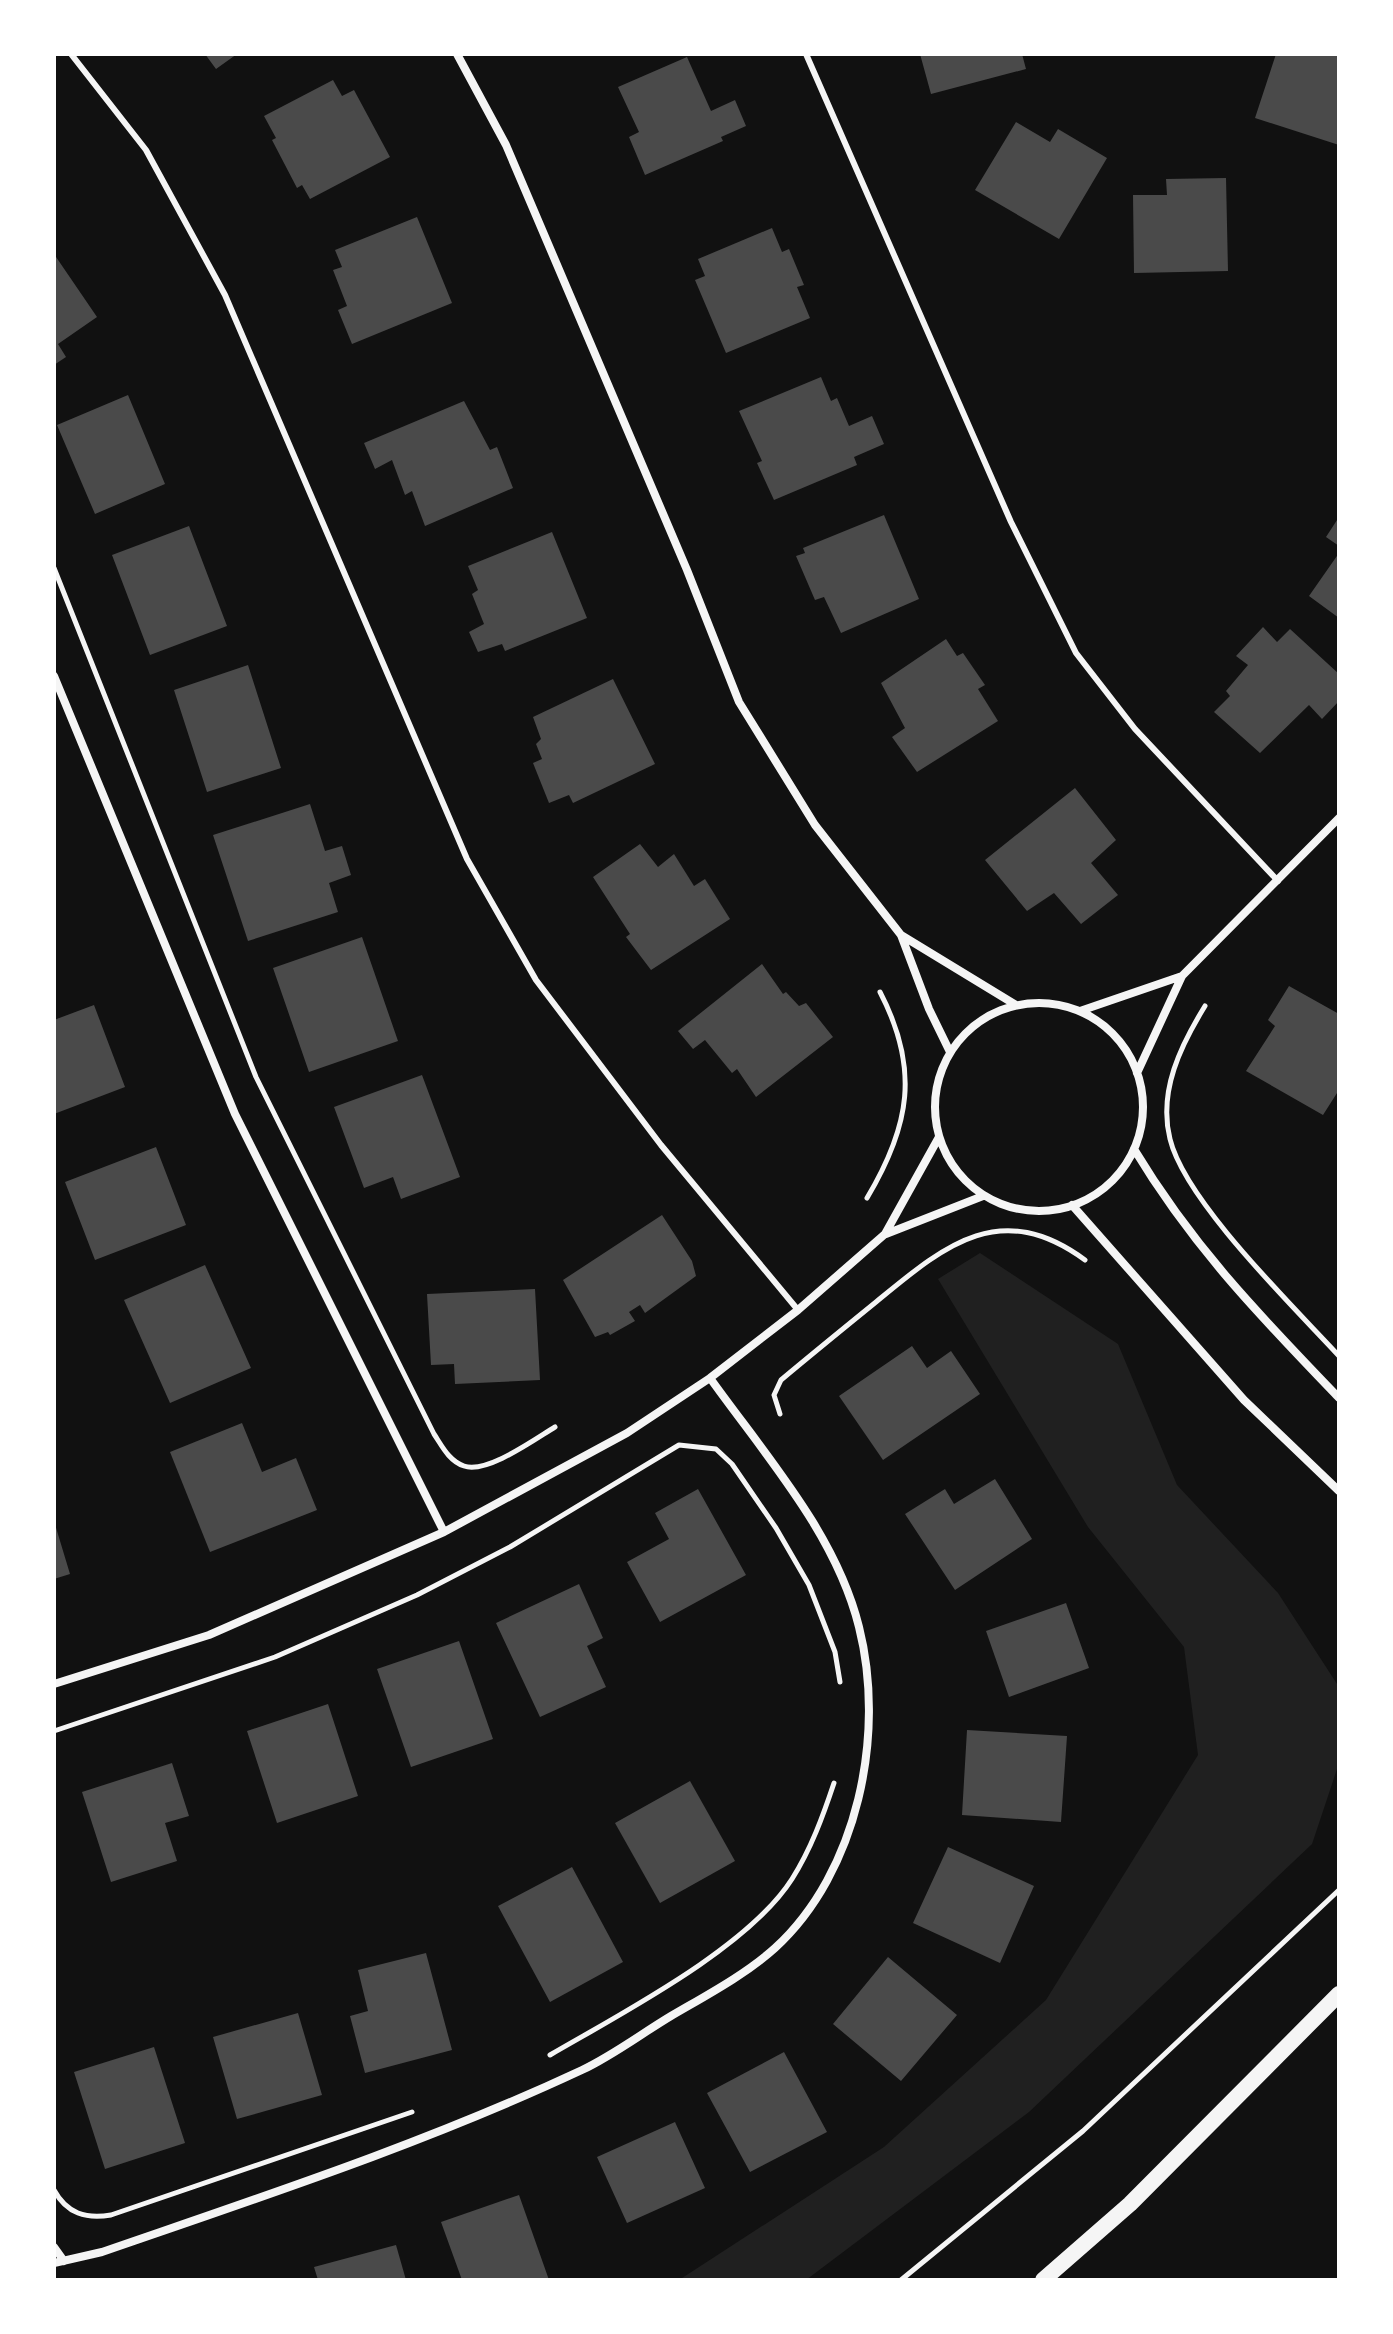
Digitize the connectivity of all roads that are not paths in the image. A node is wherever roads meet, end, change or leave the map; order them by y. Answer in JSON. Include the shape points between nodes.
{"nodes":[{"id":1,"x":71,"y":54,"type":"edge"},
{"id":2,"x":457,"y":54,"type":"edge"},
{"id":3,"x":806,"y":54,"type":"edge"},
{"id":4,"x":54,"y":676,"type":"edge"},
{"id":5,"x":1339,"y":818,"type":"edge"},
{"id":6,"x":1278,"y":881,"type":"junction"},
{"id":7,"x":901,"y":935,"type":"junction"},
{"id":8,"x":1182,"y":976,"type":"junction"},
{"id":9,"x":1016,"y":1005,"type":"junction"},
{"id":10,"x":1080,"y":1011,"type":"junction"},
{"id":11,"x":950,"y":1052,"type":"junction"},
{"id":12,"x":1137,"y":1073,"type":"junction"},
{"id":13,"x":939,"y":1137,"type":"junction"},
{"id":14,"x":1134,"y":1149,"type":"junction"},
{"id":15,"x":983,"y":1196,"type":"junction"},
{"id":16,"x":1072,"y":1205,"type":"junction"},
{"id":17,"x":885,"y":1234,"type":"junction"},
{"id":18,"x":798,"y":1310,"type":"junction"},
{"id":19,"x":710,"y":1378,"type":"junction"},
{"id":20,"x":1339,"y":1398,"type":"edge"},
{"id":21,"x":1339,"y":1491,"type":"edge"},
{"id":22,"x":444,"y":1532,"type":"junction"},
{"id":23,"x":54,"y":1684,"type":"edge"},
{"id":24,"x":1339,"y":1994,"type":"edge"},
{"id":25,"x":54,"y":2247,"type":"edge"},
{"id":26,"x":59,"y":2262,"type":"edge"},
{"id":27,"x":1043,"y":2280,"type":"edge"}],
"edges":[{"from":1,"to":18,"type":"lane","via":[[146,150],[225,295],[467,859],[536,980],[661,1145]]},
{"from":2,"to":7,"type":"street","via":[[506,145],[739,702],[815,825]]},
{"from":3,"to":6,"type":"lane","via":[[1011,522],[1076,653],[1135,729]]},
{"from":4,"to":22,"type":"street","via":[[235,1114]]},
{"from":5,"to":6,"type":"street"},
{"from":6,"to":8,"type":"street"},
{"from":7,"to":9,"type":"street"},
{"from":7,"to":11,"type":"street"},
{"from":8,"to":10,"type":"street"},
{"from":8,"to":12,"type":"street"},
{"from":9,"to":10,"type":"street","via":[[1048,1003]]},
{"from":9,"to":11,"type":"street","via":[[967,1031]]},
{"from":10,"to":12,"type":"street","via":[[1125,1047]]},
{"from":11,"to":13,"type":"street","via":[[938,1079],[934,1108]]},
{"from":12,"to":14,"type":"street","via":[[1142,1111]]},
{"from":13,"to":15,"type":"street","via":[[949,1161]]},
{"from":13,"to":17,"type":"street"},
{"from":14,"to":16,"type":"street","via":[[1109,1183]]},
{"from":14,"to":20,"type":"street","via":[[1170,1208],[1231,1286]]},
{"from":15,"to":16,"type":"street","via":[[1042,1211]]},
{"from":15,"to":17,"type":"street"},
{"from":16,"to":21,"type":"street","via":[[1244,1400]]},
{"from":17,"to":18,"type":"street"},
{"from":18,"to":19,"type":"street"},
{"from":19,"to":22,"type":"street","via":[[627,1433]]},
{"from":19,"to":26,"type":"street","via":[[811,1520],[842,1578],[859,1627],[868,1687],[861,1790],[841,1852],[813,1903],[775,1949],[585,2069],[427,2138],[102,2252]]},
{"from":22,"to":23,"type":"street","via":[[209,1635]]},
{"from":24,"to":27,"type":"main road","via":[[1130,2204]]},
{"from":25,"to":26,"type":"street"}]}
